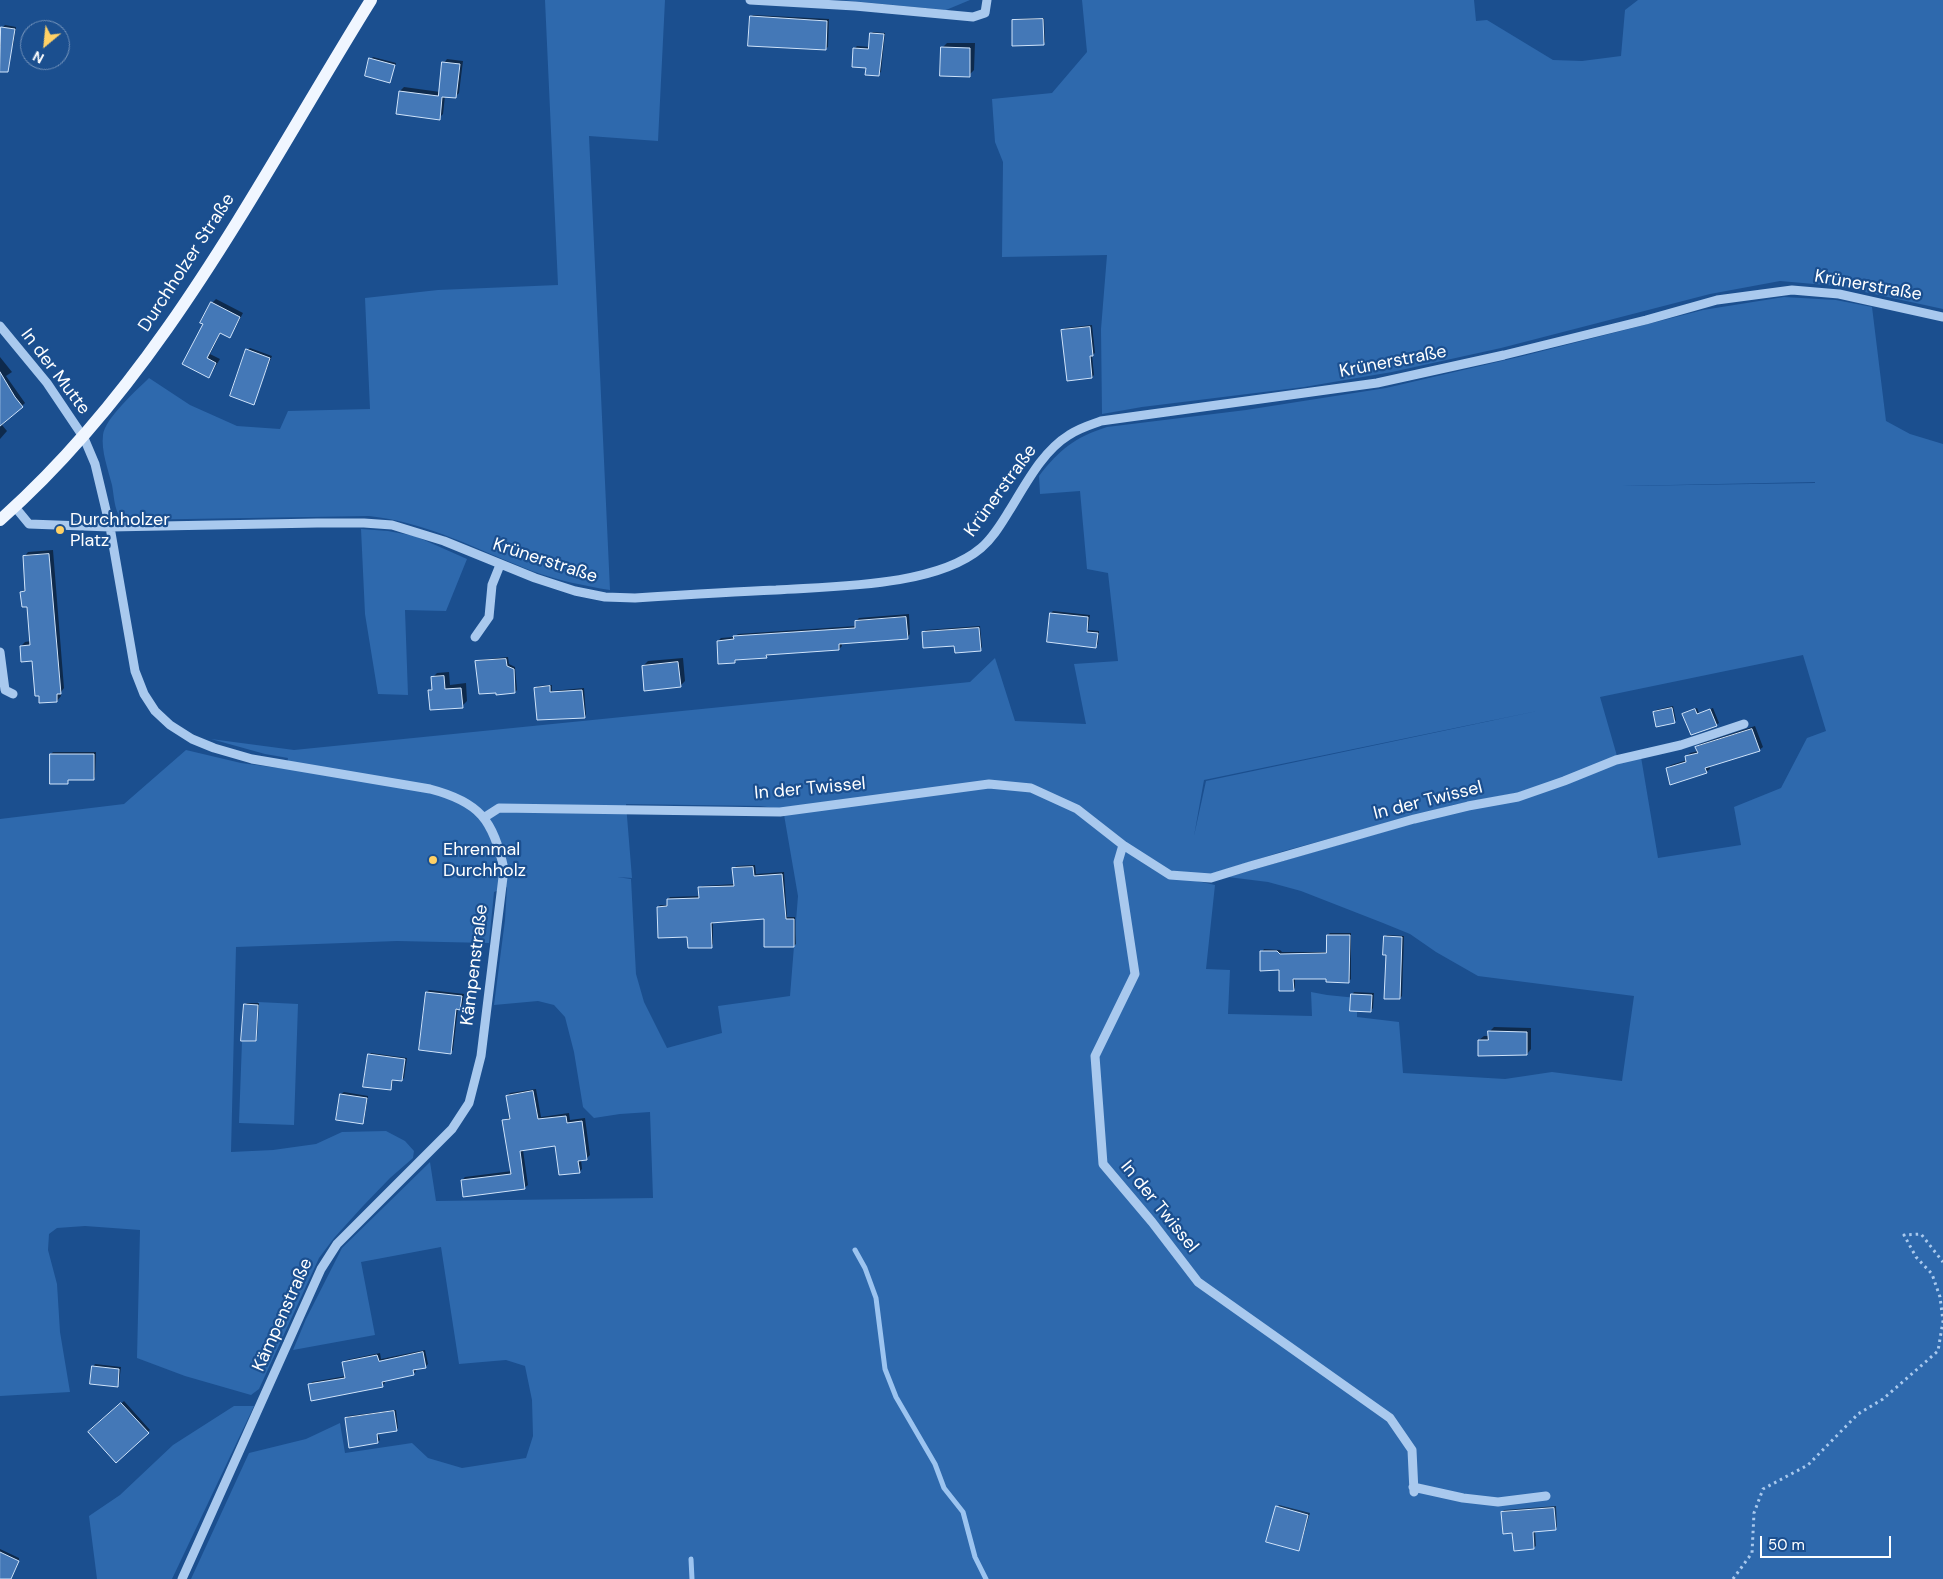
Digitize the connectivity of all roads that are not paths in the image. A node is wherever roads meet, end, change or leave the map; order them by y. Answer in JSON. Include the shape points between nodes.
{"nodes":[{"id":1,"x":371,"y":0,"type":"edge"},
{"id":2,"x":750,"y":0,"type":"edge"},
{"id":3,"x":987,"y":0,"type":"edge"},
{"id":4,"x":1943,"y":317,"type":"edge"},
{"id":5,"x":0,"y":326,"type":"edge"},
{"id":6,"x":84,"y":438,"type":"junction"},
{"id":7,"x":15,"y":507,"type":"junction"},
{"id":8,"x":0,"y":520,"type":"edge"},
{"id":9,"x":110,"y":527,"type":"junction"},
{"id":10,"x":500,"y":564,"type":"junction"},
{"id":11,"x":475,"y":637,"type":"dead end"},
{"id":12,"x":0,"y":652,"type":"edge"},
{"id":13,"x":12,"y":694,"type":"dead end"},
{"id":14,"x":1744,"y":724,"type":"dead end"},
{"id":15,"x":485,"y":816,"type":"junction"},
{"id":16,"x":1122,"y":846,"type":"junction"},
{"id":17,"x":1546,"y":1496,"type":"dead end"},
{"id":18,"x":182,"y":1579,"type":"edge"}],
"edges":[{"from":1,"to":6,"type":"main road","name":"Durchholzer Straße","via":[[196,286]]},
{"from":2,"to":3,"type":"street","via":[[973,17],[984,12]]},
{"from":4,"to":10,"type":"street","name":"Krünerstraße","via":[[1839,294],[1792,290],[1717,300],[1504,355],[1377,383],[1101,421],[1070,434],[1047,454],[983,547],[940,570],[900,579],[865,584],[605,597],[574,591]]},
{"from":5,"to":6,"type":"street","name":"In der Mutte","via":[[47,384]]},
{"from":6,"to":7,"type":"main road","name":"Durchholzer Straße"},
{"from":6,"to":9,"type":"street"},
{"from":7,"to":8,"type":"main road","name":"Durchholzer Straße"},
{"from":7,"to":9,"type":"street","name":"Krünerstraße","via":[[29,524]]},
{"from":9,"to":10,"type":"street","name":"Krünerstraße","via":[[317,523],[392,525],[444,541]]},
{"from":9,"to":15,"type":"street","via":[[135,671],[155,711],[170,725],[192,739],[252,759],[453,795]]},
{"from":10,"to":11,"type":"street","via":[[492,586],[489,617]]},
{"from":12,"to":13,"type":"street","via":[[4,690]]},
{"from":14,"to":16,"type":"street","name":"In der Twissel","via":[[1680,745],[1616,760],[1518,797],[1414,819],[1211,878],[1170,874]]},
{"from":15,"to":16,"type":"street","name":"In der Twissel","via":[[499,808],[780,812],[989,784],[1031,788],[1077,809]]},
{"from":15,"to":18,"type":"street","name":"Kämpenstraße","via":[[499,846],[504,869],[480,1056],[469,1103],[452,1129],[350,1230],[329,1256]]},
{"from":16,"to":17,"type":"street","name":"In der Twissel","via":[[1118,862],[1135,974],[1095,1056],[1103,1164],[1198,1282],[1390,1418],[1412,1450],[1414,1490],[1498,1502]]}]}
